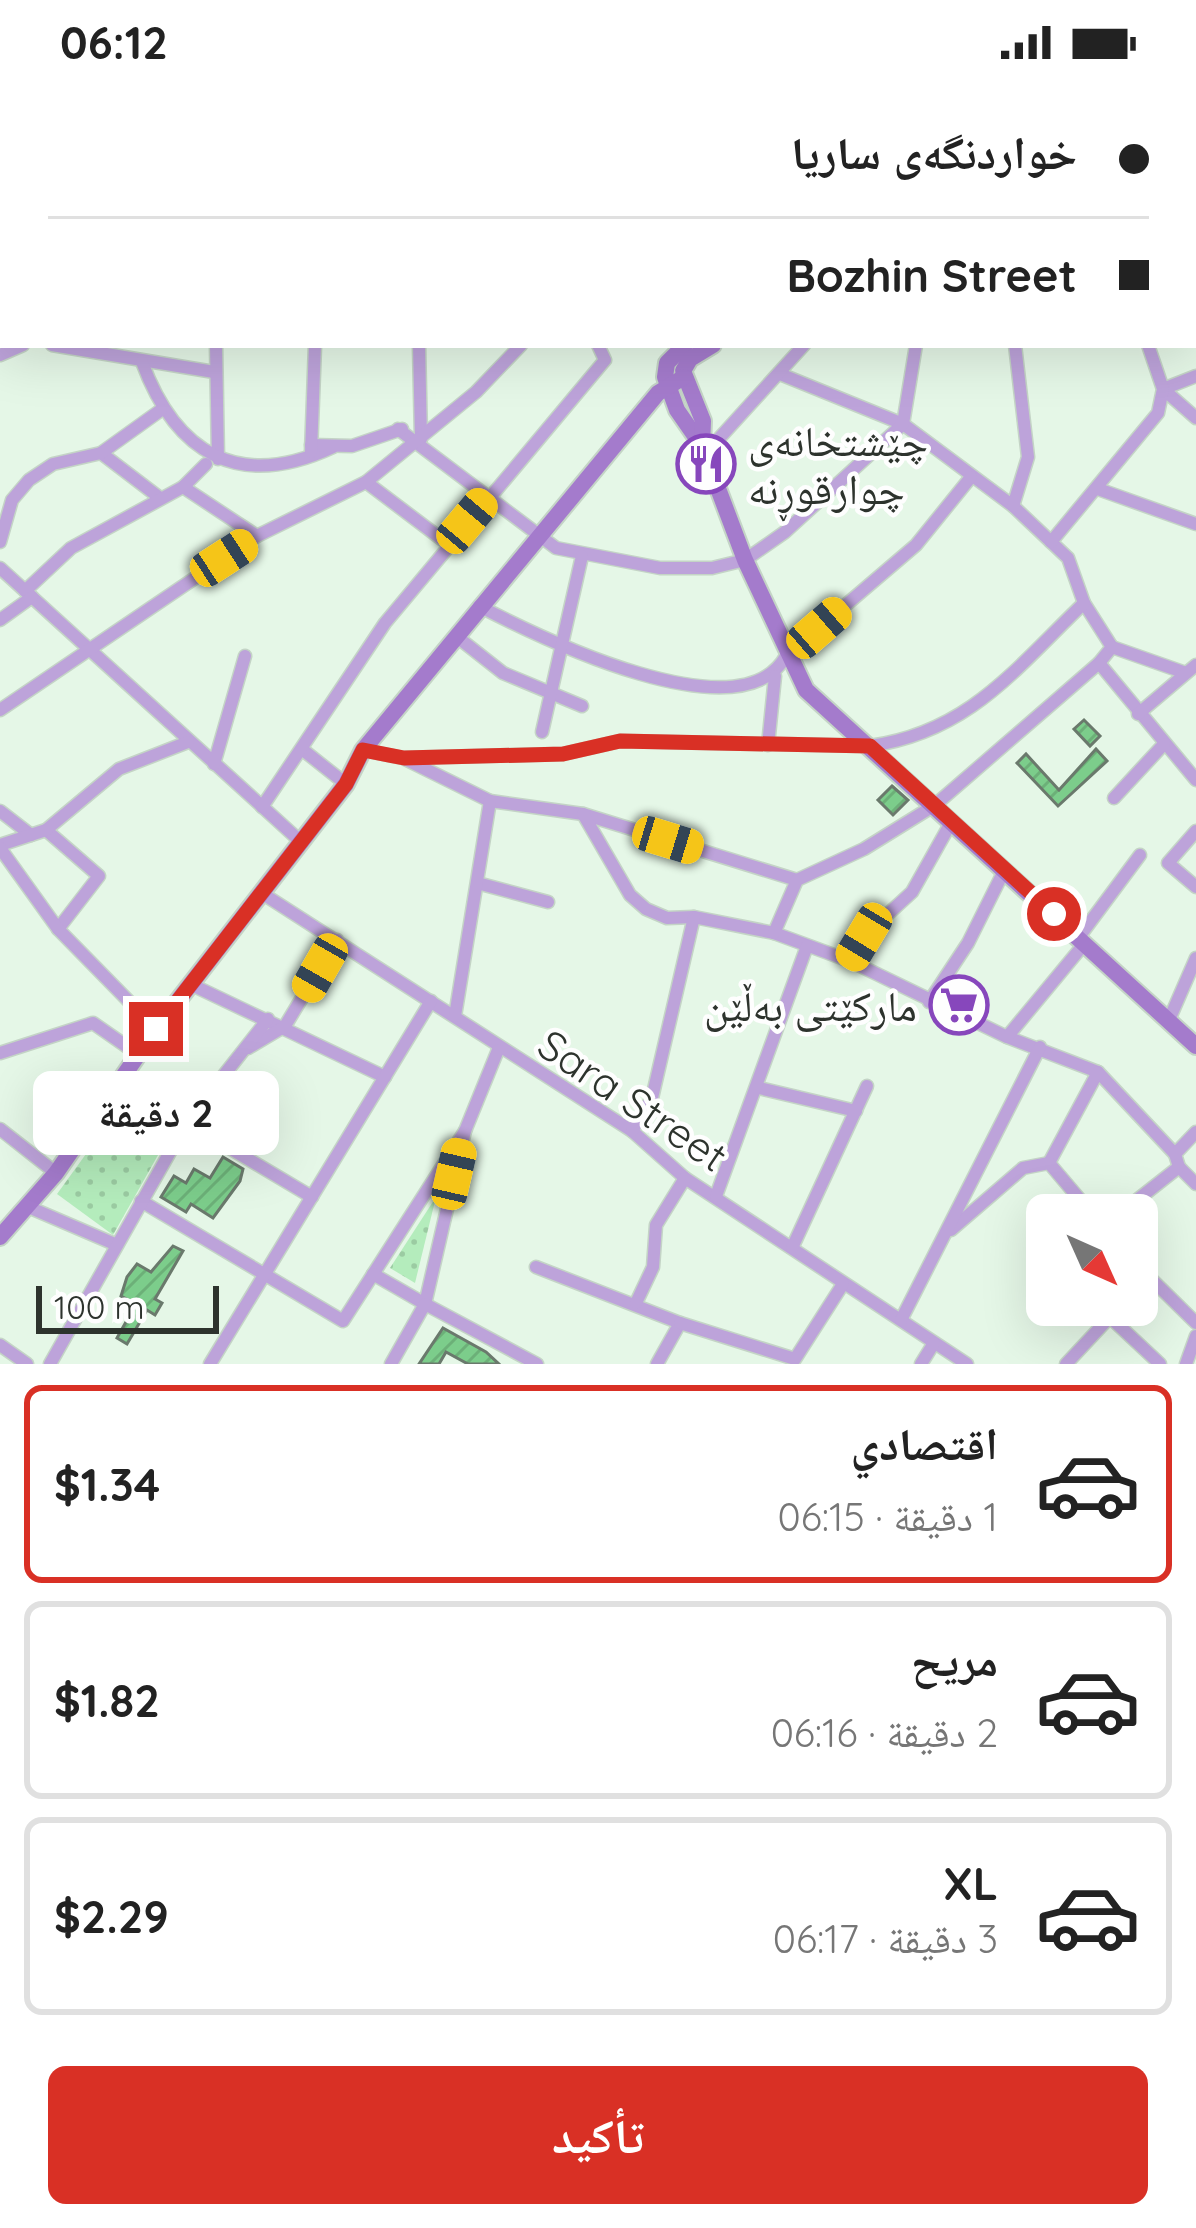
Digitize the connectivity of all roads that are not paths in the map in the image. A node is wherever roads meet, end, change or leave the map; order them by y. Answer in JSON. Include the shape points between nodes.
{"nodes":[{"id":1,"x":103,"y":348,"type":"edge"},
{"id":2,"x":125,"y":348,"type":"edge"},
{"id":3,"x":215,"y":348,"type":"edge"},
{"id":4,"x":315,"y":348,"type":"edge"},
{"id":5,"x":418,"y":348,"type":"edge"},
{"id":6,"x":518,"y":348,"type":"edge"},
{"id":7,"x":599,"y":348,"type":"edge"},
{"id":8,"x":708,"y":348,"type":"edge"},
{"id":9,"x":802,"y":348,"type":"edge"},
{"id":10,"x":916,"y":348,"type":"edge"},
{"id":11,"x":1015,"y":348,"type":"edge"},
{"id":12,"x":1149,"y":348,"type":"edge"},
{"id":13,"x":674,"y":349,"type":"edge"},
{"id":14,"x":135,"y":362,"type":"junction"},
{"id":15,"x":214,"y":372,"type":"junction"},
{"id":16,"x":780,"y":374,"type":"junction"},
{"id":17,"x":1196,"y":376,"type":"edge"},
{"id":18,"x":676,"y":381,"type":"junction"},
{"id":19,"x":1163,"y":389,"type":"junction"},
{"id":20,"x":161,"y":410,"type":"junction"},
{"id":21,"x":1196,"y":418,"type":"edge"},
{"id":22,"x":903,"y":424,"type":"junction"},
{"id":23,"x":418,"y":440,"type":"junction"},
{"id":24,"x":704,"y":450,"type":"junction"},
{"id":25,"x":311,"y":451,"type":"junction"},
{"id":26,"x":101,"y":453,"type":"junction"},
{"id":27,"x":211,"y":460,"type":"junction"},
{"id":28,"x":970,"y":477,"type":"junction"},
{"id":29,"x":366,"y":482,"type":"junction"},
{"id":30,"x":1098,"y":489,"type":"junction"},
{"id":31,"x":188,"y":490,"type":"junction"},
{"id":32,"x":160,"y":498,"type":"junction"},
{"id":33,"x":486,"y":498,"type":"junction"},
{"id":34,"x":1012,"y":506,"type":"junction"},
{"id":35,"x":1196,"y":524,"type":"edge"},
{"id":36,"x":257,"y":536,"type":"junction"},
{"id":37,"x":537,"y":538,"type":"junction"},
{"id":38,"x":0,"y":542,"type":"edge"},
{"id":39,"x":1051,"y":542,"type":"junction"},
{"id":40,"x":448,"y":544,"type":"junction"},
{"id":41,"x":582,"y":556,"type":"junction"},
{"id":42,"x":745,"y":560,"type":"junction"},
{"id":43,"x":0,"y":568,"type":"edge"},
{"id":44,"x":28,"y":594,"type":"junction"},
{"id":45,"x":1084,"y":604,"type":"junction"},
{"id":46,"x":479,"y":606,"type":"junction"},
{"id":47,"x":0,"y":620,"type":"edge"},
{"id":48,"x":456,"y":636,"type":"junction"},
{"id":49,"x":89,"y":647,"type":"junction"},
{"id":50,"x":1112,"y":647,"type":"junction"},
{"id":51,"x":565,"y":650,"type":"junction"},
{"id":52,"x":245,"y":656,"type":"dead end"},
{"id":53,"x":786,"y":656,"type":"junction"},
{"id":54,"x":1099,"y":663,"type":"junction"},
{"id":55,"x":1190,"y":669,"type":"edge"},
{"id":56,"x":775,"y":676,"type":"junction"},
{"id":57,"x":553,"y":695,"type":"junction"},
{"id":58,"x":582,"y":706,"type":"dead end"},
{"id":59,"x":0,"y":710,"type":"edge"},
{"id":60,"x":1138,"y":715,"type":"junction"},
{"id":61,"x":542,"y":732,"type":"dead end"},
{"id":62,"x":188,"y":742,"type":"junction"},
{"id":63,"x":1164,"y":744,"type":"junction"},
{"id":64,"x":768,"y":745,"type":"junction"},
{"id":65,"x":870,"y":746,"type":"junction"},
{"id":66,"x":304,"y":750,"type":"junction"},
{"id":67,"x":363,"y":750,"type":"junction"},
{"id":68,"x":404,"y":758,"type":"junction"},
{"id":69,"x":214,"y":764,"type":"junction"},
{"id":70,"x":1196,"y":780,"type":"edge"},
{"id":71,"x":346,"y":784,"type":"junction"},
{"id":72,"x":1114,"y":798,"type":"dead end"},
{"id":73,"x":490,"y":801,"type":"junction"},
{"id":74,"x":935,"y":805,"type":"junction"},
{"id":75,"x":262,"y":807,"type":"junction"},
{"id":76,"x":0,"y":812,"type":"edge"},
{"id":77,"x":583,"y":814,"type":"junction"},
{"id":78,"x":952,"y":821,"type":"junction"},
{"id":79,"x":46,"y":830,"type":"junction"},
{"id":80,"x":1196,"y":831,"type":"edge"},
{"id":81,"x":31,"y":835,"type":"junction"},
{"id":82,"x":300,"y":841,"type":"junction"},
{"id":83,"x":0,"y":847,"type":"edge"},
{"id":84,"x":1140,"y":855,"type":"dead end"},
{"id":85,"x":1005,"y":868,"type":"junction"},
{"id":86,"x":797,"y":880,"type":"junction"},
{"id":87,"x":481,"y":884,"type":"junction"},
{"id":88,"x":1196,"y":887,"type":"edge"},
{"id":89,"x":260,"y":892,"type":"junction"},
{"id":90,"x":548,"y":902,"type":"dead end"},
{"id":91,"x":694,"y":917,"type":"junction"},
{"id":92,"x":58,"y":929,"type":"junction"},
{"id":93,"x":774,"y":933,"type":"junction"},
{"id":94,"x":337,"y":940,"type":"junction"},
{"id":95,"x":1082,"y":940,"type":"junction"},
{"id":96,"x":807,"y":946,"type":"junction"},
{"id":97,"x":850,"y":961,"type":"junction"},
{"id":98,"x":1195,"y":968,"type":"edge"},
{"id":99,"x":190,"y":984,"type":"junction"},
{"id":100,"x":430,"y":1001,"type":"junction"},
{"id":101,"x":929,"y":1002,"type":"junction"},
{"id":102,"x":455,"y":1016,"type":"junction"},
{"id":103,"x":268,"y":1018,"type":"junction"},
{"id":104,"x":1168,"y":1021,"type":"junction"},
{"id":105,"x":285,"y":1026,"type":"junction"},
{"id":106,"x":156,"y":1029,"type":"junction"},
{"id":107,"x":1007,"y":1037,"type":"junction"},
{"id":108,"x":1196,"y":1046,"type":"edge"},
{"id":109,"x":1040,"y":1047,"type":"junction"},
{"id":110,"x":498,"y":1050,"type":"junction"},
{"id":111,"x":242,"y":1051,"type":"junction"},
{"id":112,"x":0,"y":1053,"type":"edge"},
{"id":113,"x":139,"y":1055,"type":"junction"},
{"id":114,"x":1098,"y":1072,"type":"junction"},
{"id":115,"x":385,"y":1077,"type":"junction"},
{"id":116,"x":120,"y":1083,"type":"junction"},
{"id":117,"x":867,"y":1086,"type":"dead end"},
{"id":118,"x":759,"y":1088,"type":"junction"},
{"id":119,"x":856,"y":1111,"type":"junction"},
{"id":120,"x":187,"y":1122,"type":"junction"},
{"id":121,"x":0,"y":1129,"type":"edge"},
{"id":122,"x":465,"y":1131,"type":"junction"},
{"id":123,"x":632,"y":1132,"type":"junction"},
{"id":124,"x":1196,"y":1132,"type":"edge"},
{"id":125,"x":1177,"y":1160,"type":"junction"},
{"id":126,"x":1049,"y":1163,"type":"junction"},
{"id":127,"x":56,"y":1173,"type":"junction"},
{"id":128,"x":976,"y":1173,"type":"junction"},
{"id":129,"x":686,"y":1178,"type":"junction"},
{"id":130,"x":1196,"y":1184,"type":"edge"},
{"id":131,"x":1003,"y":1185,"type":"junction"},
{"id":132,"x":1075,"y":1194,"type":"edge"},
{"id":133,"x":1141,"y":1194,"type":"edge"},
{"id":134,"x":716,"y":1196,"type":"junction"},
{"id":135,"x":312,"y":1197,"type":"junction"},
{"id":136,"x":141,"y":1201,"type":"junction"},
{"id":137,"x":26,"y":1206,"type":"junction"},
{"id":138,"x":946,"y":1235,"type":"junction"},
{"id":139,"x":0,"y":1237,"type":"edge"},
{"id":140,"x":117,"y":1246,"type":"junction"},
{"id":141,"x":793,"y":1248,"type":"junction"},
{"id":142,"x":536,"y":1267,"type":"dead end"},
{"id":143,"x":265,"y":1272,"type":"junction"},
{"id":144,"x":373,"y":1274,"type":"junction"},
{"id":145,"x":843,"y":1284,"type":"junction"},
{"id":146,"x":1158,"y":1286,"type":"edge"},
{"id":147,"x":636,"y":1303,"type":"junction"},
{"id":148,"x":424,"y":1304,"type":"junction"},
{"id":149,"x":901,"y":1319,"type":"junction"},
{"id":150,"x":680,"y":1323,"type":"junction"},
{"id":151,"x":1196,"y":1323,"type":"edge"},
{"id":152,"x":1101,"y":1326,"type":"edge"},
{"id":153,"x":1117,"y":1326,"type":"edge"},
{"id":154,"x":934,"y":1343,"type":"junction"},
{"id":155,"x":0,"y":1345,"type":"edge"},
{"id":156,"x":1195,"y":1346,"type":"edge"},
{"id":157,"x":213,"y":1360,"type":"edge"},
{"id":158,"x":519,"y":1360,"type":"edge"},
{"id":159,"x":800,"y":1362,"type":"edge"},
{"id":160,"x":27,"y":1364,"type":"edge"},
{"id":161,"x":50,"y":1364,"type":"edge"},
{"id":162,"x":231,"y":1364,"type":"edge"},
{"id":163,"x":392,"y":1364,"type":"edge"},
{"id":164,"x":537,"y":1364,"type":"edge"},
{"id":165,"x":657,"y":1364,"type":"edge"},
{"id":166,"x":921,"y":1364,"type":"edge"},
{"id":167,"x":968,"y":1364,"type":"edge"},
{"id":168,"x":1066,"y":1364,"type":"edge"},
{"id":169,"x":1160,"y":1364,"type":"edge"},
{"id":170,"x":1186,"y":1364,"type":"edge"}],
"edges":[{"from":1,"to":14,"type":"street"},
{"from":2,"to":14,"type":"street"},
{"from":3,"to":15,"type":"street"},
{"from":4,"to":25,"type":"street"},
{"from":5,"to":23,"type":"street"},
{"from":6,"to":23,"type":"street"},
{"from":7,"to":33,"type":"street","via":[[605,360]]},
{"from":8,"to":18,"type":"street"},
{"from":9,"to":16,"type":"street"},
{"from":10,"to":22,"type":"street"},
{"from":11,"to":34,"type":"street","via":[[1028,457]]},
{"from":12,"to":19,"type":"street"},
{"from":13,"to":18,"type":"street"},
{"from":14,"to":15,"type":"street"},
{"from":14,"to":20,"type":"street"},
{"from":15,"to":27,"type":"street"},
{"from":16,"to":22,"type":"street"},
{"from":16,"to":24,"type":"street"},
{"from":17,"to":19,"type":"street"},
{"from":18,"to":24,"type":"street"},
{"from":18,"to":37,"type":"street"},
{"from":19,"to":21,"type":"street"},
{"from":19,"to":30,"type":"street","via":[[1152,425]]},
{"from":20,"to":26,"type":"street"},
{"from":20,"to":27,"type":"street"},
{"from":22,"to":28,"type":"street"},
{"from":22,"to":42,"type":"street"},
{"from":23,"to":25,"type":"street","via":[[398,429]]},
{"from":23,"to":29,"type":"street"},
{"from":23,"to":33,"type":"street"},
{"from":24,"to":42,"type":"street"},
{"from":25,"to":27,"type":"street"},
{"from":26,"to":32,"type":"street"},
{"from":26,"to":38,"type":"street","via":[[28,479],[12,500]]},
{"from":27,"to":31,"type":"street"},
{"from":28,"to":34,"type":"street"},
{"from":28,"to":53,"type":"street","via":[[916,545]]},
{"from":29,"to":36,"type":"street"},
{"from":29,"to":40,"type":"street"},
{"from":30,"to":35,"type":"street"},
{"from":30,"to":39,"type":"street"},
{"from":31,"to":32,"type":"street"},
{"from":31,"to":36,"type":"street"},
{"from":32,"to":44,"type":"street","via":[[71,548]]},
{"from":33,"to":37,"type":"street"},
{"from":33,"to":40,"type":"street"},
{"from":34,"to":39,"type":"street"},
{"from":36,"to":49,"type":"street"},
{"from":37,"to":41,"type":"street"},
{"from":37,"to":46,"type":"street"},
{"from":39,"to":45,"type":"street","via":[[1068,558]]},
{"from":40,"to":66,"type":"street","via":[[385,622]]},
{"from":41,"to":42,"type":"street","via":[[676,570]]},
{"from":41,"to":51,"type":"street"},
{"from":42,"to":53,"type":"street"},
{"from":43,"to":44,"type":"street"},
{"from":44,"to":47,"type":"street"},
{"from":44,"to":49,"type":"street"},
{"from":45,"to":50,"type":"street"},
{"from":45,"to":65,"type":"street","via":[[966,716],[908,741]]},
{"from":46,"to":48,"type":"street"},
{"from":46,"to":51,"type":"street"},
{"from":48,"to":57,"type":"street","via":[[503,673]]},
{"from":48,"to":67,"type":"street"},
{"from":49,"to":59,"type":"street"},
{"from":49,"to":62,"type":"street"},
{"from":50,"to":54,"type":"street"},
{"from":50,"to":55,"type":"street"},
{"from":51,"to":56,"type":"street","via":[[667,679],[752,686]]},
{"from":51,"to":57,"type":"street"},
{"from":52,"to":69,"type":"street"},
{"from":53,"to":56,"type":"street"},
{"from":53,"to":65,"type":"street","via":[[806,690]]},
{"from":54,"to":60,"type":"street"},
{"from":54,"to":74,"type":"street"},
{"from":55,"to":60,"type":"street"},
{"from":56,"to":64,"type":"street"},
{"from":57,"to":58,"type":"street"},
{"from":57,"to":61,"type":"street"},
{"from":60,"to":63,"type":"street"},
{"from":62,"to":69,"type":"street"},
{"from":62,"to":79,"type":"street","via":[[118,769]]},
{"from":63,"to":70,"type":"street"},
{"from":63,"to":72,"type":"street"},
{"from":64,"to":65,"type":"street"},
{"from":64,"to":68,"type":"street","via":[[620,741],[563,754]]},
{"from":65,"to":74,"type":"street"},
{"from":66,"to":71,"type":"street"},
{"from":66,"to":75,"type":"street"},
{"from":67,"to":68,"type":"street"},
{"from":67,"to":71,"type":"street"},
{"from":68,"to":73,"type":"street"},
{"from":69,"to":75,"type":"street"},
{"from":71,"to":82,"type":"street"},
{"from":73,"to":77,"type":"street"},
{"from":73,"to":87,"type":"street"},
{"from":74,"to":78,"type":"street"},
{"from":74,"to":86,"type":"street"},
{"from":75,"to":82,"type":"street"},
{"from":76,"to":81,"type":"street"},
{"from":77,"to":86,"type":"street"},
{"from":77,"to":91,"type":"street","via":[[631,896],[667,918]]},
{"from":78,"to":85,"type":"street"},
{"from":78,"to":97,"type":"street","via":[[912,892]]},
{"from":79,"to":81,"type":"street"},
{"from":79,"to":92,"type":"street","via":[[99,876]]},
{"from":80,"to":88,"type":"street","via":[[1168,863]]},
{"from":81,"to":83,"type":"street"},
{"from":82,"to":89,"type":"street"},
{"from":83,"to":92,"type":"street"},
{"from":84,"to":95,"type":"street"},
{"from":85,"to":95,"type":"street"},
{"from":85,"to":101,"type":"street"},
{"from":86,"to":93,"type":"street"},
{"from":87,"to":90,"type":"street"},
{"from":87,"to":102,"type":"street"},
{"from":89,"to":94,"type":"street","name":"Sara Street"},
{"from":89,"to":99,"type":"street"},
{"from":91,"to":93,"type":"street"},
{"from":91,"to":123,"type":"street","via":[[652,1097]]},
{"from":92,"to":106,"type":"street"},
{"from":93,"to":96,"type":"street"},
{"from":94,"to":100,"type":"street","name":"Sara Street"},
{"from":94,"to":105,"type":"street"},
{"from":95,"to":104,"type":"street"},
{"from":95,"to":107,"type":"street"},
{"from":96,"to":97,"type":"street"},
{"from":96,"to":118,"type":"street"},
{"from":97,"to":101,"type":"street"},
{"from":98,"to":104,"type":"street"},
{"from":99,"to":103,"type":"street"},
{"from":99,"to":106,"type":"street"},
{"from":100,"to":102,"type":"street","name":"Sara Street"},
{"from":100,"to":115,"type":"street"},
{"from":101,"to":107,"type":"street"},
{"from":102,"to":110,"type":"street","name":"Sara Street"},
{"from":103,"to":105,"type":"street"},
{"from":103,"to":111,"type":"street"},
{"from":104,"to":108,"type":"street"},
{"from":105,"to":111,"type":"street"},
{"from":105,"to":115,"type":"street"},
{"from":106,"to":113,"type":"street"},
{"from":107,"to":109,"type":"street"},
{"from":109,"to":114,"type":"street"},
{"from":109,"to":128,"type":"street"},
{"from":110,"to":122,"type":"street"},
{"from":110,"to":123,"type":"street","name":"Sara Street"},
{"from":111,"to":120,"type":"street"},
{"from":112,"to":113,"type":"street","via":[[93,1023]]},
{"from":113,"to":116,"type":"street"},
{"from":114,"to":125,"type":"street"},
{"from":114,"to":126,"type":"street"},
{"from":115,"to":135,"type":"street"},
{"from":116,"to":120,"type":"street"},
{"from":116,"to":127,"type":"street"},
{"from":117,"to":119,"type":"street"},
{"from":118,"to":119,"type":"street"},
{"from":118,"to":134,"type":"street"},
{"from":119,"to":141,"type":"street"},
{"from":120,"to":135,"type":"street"},
{"from":120,"to":136,"type":"street"},
{"from":121,"to":127,"type":"street"},
{"from":122,"to":144,"type":"street"},
{"from":122,"to":148,"type":"street"},
{"from":123,"to":129,"type":"street","name":"Sara Street"},
{"from":124,"to":125,"type":"street"},
{"from":125,"to":130,"type":"street"},
{"from":125,"to":133,"type":"street"},
{"from":126,"to":131,"type":"street","via":[[1023,1168]]},
{"from":126,"to":132,"type":"street"},
{"from":127,"to":137,"type":"street"},
{"from":128,"to":131,"type":"street"},
{"from":128,"to":138,"type":"street"},
{"from":129,"to":134,"type":"street","name":"Sara Street"},
{"from":129,"to":147,"type":"street","via":[[656,1225],[653,1268]]},
{"from":131,"to":138,"type":"street"},
{"from":134,"to":141,"type":"street","name":"Sara Street"},
{"from":135,"to":143,"type":"street"},
{"from":136,"to":140,"type":"street"},
{"from":136,"to":143,"type":"street"},
{"from":137,"to":139,"type":"street"},
{"from":137,"to":140,"type":"street"},
{"from":138,"to":149,"type":"street"},
{"from":140,"to":161,"type":"street"},
{"from":141,"to":145,"type":"street","name":"Sara Street"},
{"from":142,"to":147,"type":"street"},
{"from":143,"to":144,"type":"street","via":[[343,1321]]},
{"from":143,"to":157,"type":"street"},
{"from":144,"to":148,"type":"street"},
{"from":145,"to":149,"type":"street","name":"Sara Street"},
{"from":145,"to":159,"type":"street"},
{"from":146,"to":151,"type":"street"},
{"from":147,"to":150,"type":"street"},
{"from":148,"to":158,"type":"street"},
{"from":148,"to":163,"type":"street"},
{"from":149,"to":154,"type":"street","name":"Sara Street"},
{"from":150,"to":159,"type":"street"},
{"from":150,"to":165,"type":"street"},
{"from":152,"to":168,"type":"street"},
{"from":153,"to":169,"type":"street"},
{"from":154,"to":166,"type":"street"},
{"from":154,"to":167,"type":"street","name":"Sara Street"},
{"from":155,"to":160,"type":"street"},
{"from":156,"to":170,"type":"street"},
{"from":157,"to":162,"type":"street"},
{"from":158,"to":164,"type":"street"}]}
